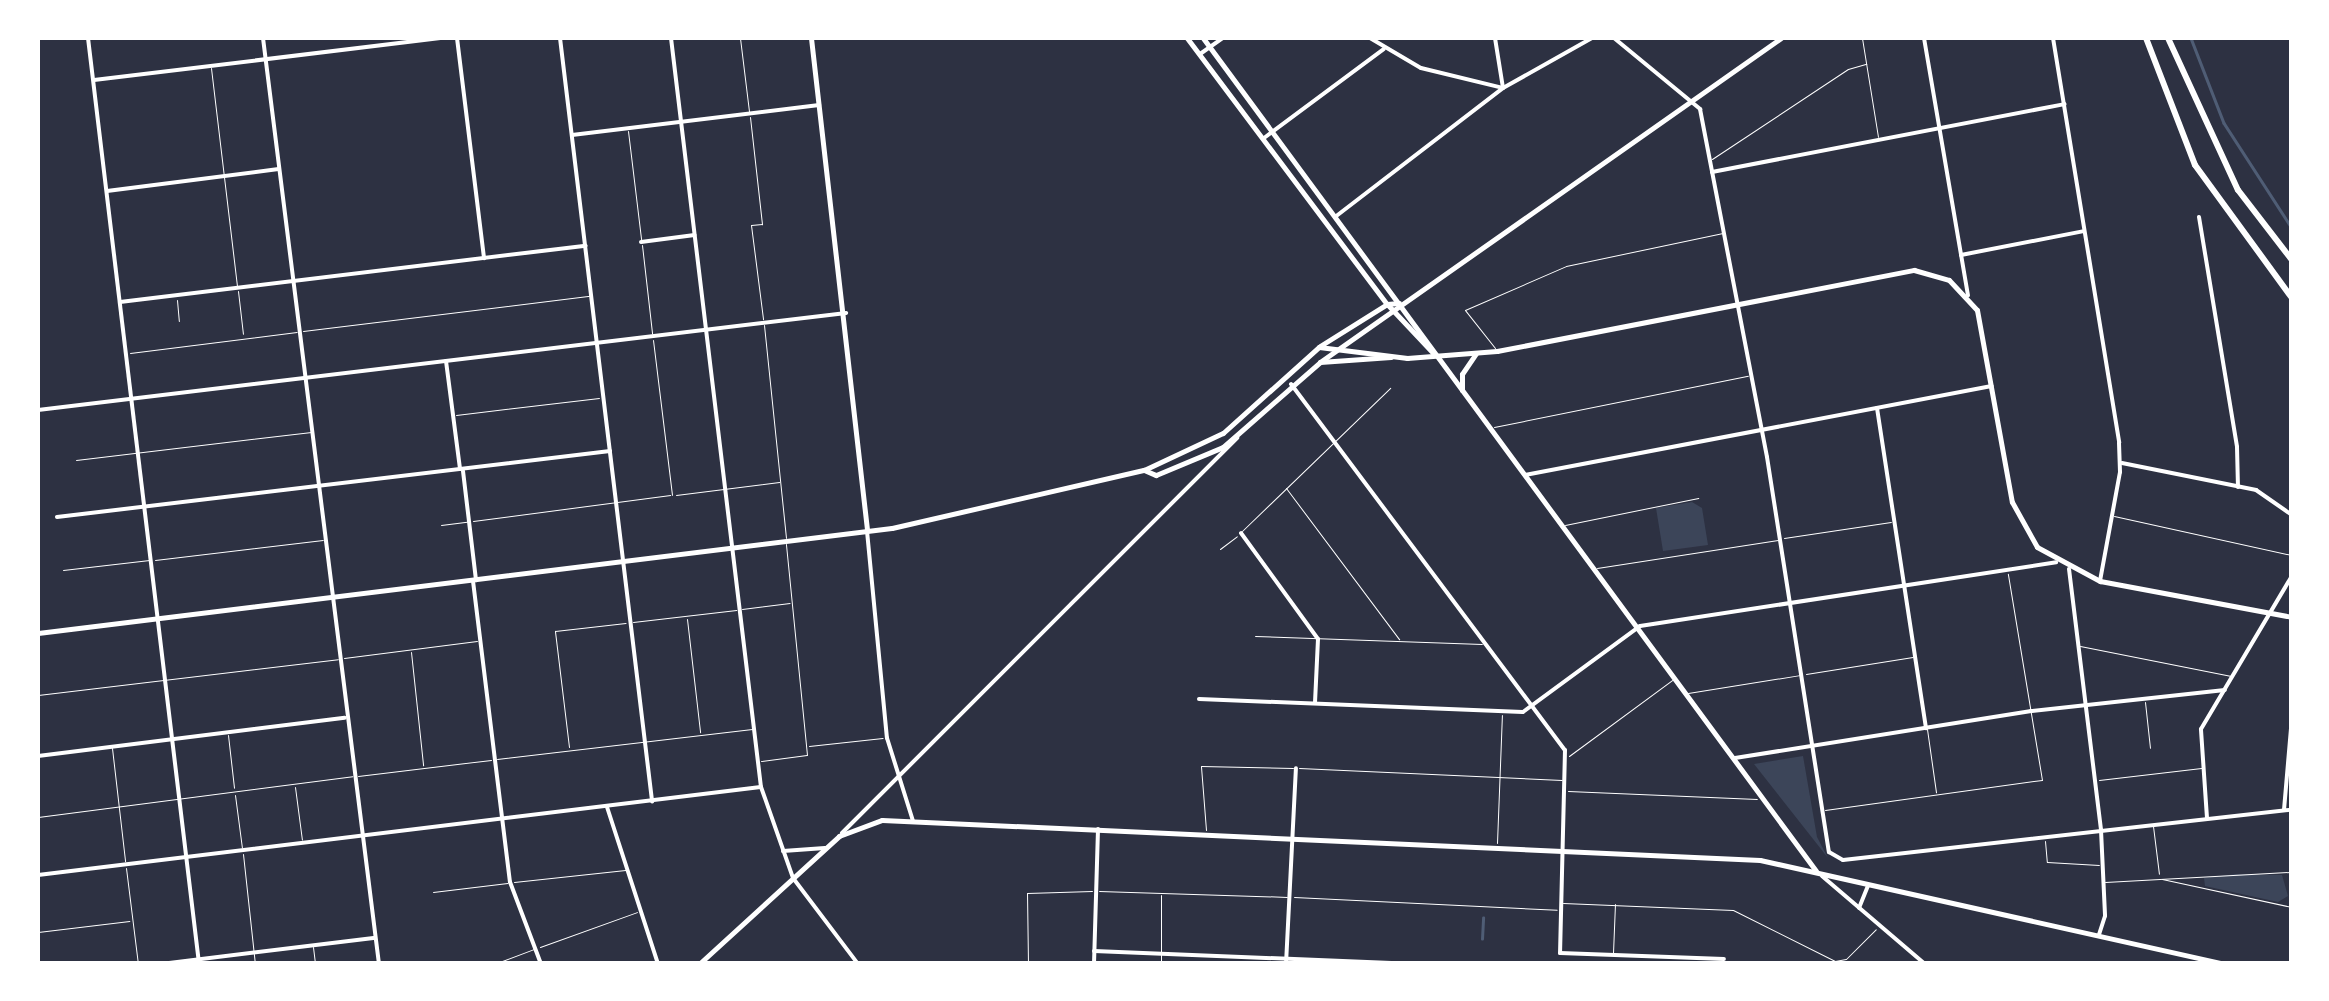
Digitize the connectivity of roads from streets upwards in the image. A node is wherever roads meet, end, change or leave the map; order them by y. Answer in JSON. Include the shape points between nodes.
{"nodes":[{"id":1,"x":88,"y":38,"type":"edge"},
{"id":2,"x":263,"y":38,"type":"edge"},
{"id":3,"x":360,"y":38,"type":"edge"},
{"id":4,"x":442,"y":38,"type":"edge"},
{"id":5,"x":457,"y":38,"type":"edge"},
{"id":6,"x":560,"y":38,"type":"edge"},
{"id":7,"x":671,"y":38,"type":"edge"},
{"id":8,"x":811,"y":38,"type":"edge"},
{"id":9,"x":1187,"y":38,"type":"edge"},
{"id":10,"x":1203,"y":38,"type":"edge"},
{"id":11,"x":1223,"y":38,"type":"edge"},
{"id":12,"x":1370,"y":38,"type":"edge"},
{"id":13,"x":1495,"y":38,"type":"edge"},
{"id":14,"x":1592,"y":38,"type":"edge"},
{"id":15,"x":1614,"y":38,"type":"edge"},
{"id":16,"x":1781,"y":38,"type":"edge"},
{"id":17,"x":1924,"y":38,"type":"edge"},
{"id":18,"x":2052,"y":38,"type":"edge"},
{"id":19,"x":2146,"y":38,"type":"edge"},
{"id":20,"x":2168,"y":38,"type":"edge"},
{"id":21,"x":361,"y":47,"type":"junction"},
{"id":22,"x":1210,"y":47,"type":"junction"},
{"id":23,"x":1384,"y":48,"type":"junction"},
{"id":24,"x":1200,"y":54,"type":"junction"},
{"id":25,"x":266,"y":59,"type":"junction"},
{"id":26,"x":94,"y":80,"type":"junction"},
{"id":27,"x":1502,"y":88,"type":"junction"},
{"id":28,"x":1694,"y":100,"type":"junction"},
{"id":29,"x":2064,"y":104,"type":"junction"},
{"id":30,"x":819,"y":105,"type":"junction"},
{"id":31,"x":681,"y":122,"type":"junction"},
{"id":32,"x":1939,"y":129,"type":"junction"},
{"id":33,"x":1272,"y":132,"type":"junction"},
{"id":34,"x":572,"y":135,"type":"junction"},
{"id":35,"x":1264,"y":139,"type":"junction"},
{"id":36,"x":279,"y":169,"type":"junction"},
{"id":37,"x":1712,"y":172,"type":"junction"},
{"id":38,"x":107,"y":190,"type":"junction"},
{"id":39,"x":2198,"y":216,"type":"dead end"},
{"id":40,"x":1335,"y":217,"type":"junction"},
{"id":41,"x":2084,"y":230,"type":"junction"},
{"id":42,"x":695,"y":235,"type":"junction"},
{"id":43,"x":641,"y":242,"type":"road end"},
{"id":44,"x":586,"y":246,"type":"junction"},
{"id":45,"x":1960,"y":255,"type":"junction"},
{"id":46,"x":484,"y":258,"type":"junction"},
{"id":47,"x":2292,"y":260,"type":"edge"},
{"id":48,"x":293,"y":281,"type":"junction"},
{"id":49,"x":1968,"y":296,"type":"junction"},
{"id":50,"x":2292,"y":298,"type":"edge"},
{"id":51,"x":120,"y":302,"type":"junction"},
{"id":52,"x":1399,"y":303,"type":"junction"},
{"id":53,"x":1737,"y":303,"type":"junction"},
{"id":54,"x":1387,"y":304,"type":"junction"},
{"id":55,"x":1394,"y":312,"type":"junction"},
{"id":56,"x":846,"y":314,"type":"junction"},
{"id":57,"x":707,"y":330,"type":"junction"},
{"id":58,"x":598,"y":344,"type":"junction"},
{"id":59,"x":1319,"y":347,"type":"junction"},
{"id":60,"x":1339,"y":347,"type":"junction"},
{"id":61,"x":1476,"y":353,"type":"junction"},
{"id":62,"x":1392,"y":357,"type":"junction"},
{"id":63,"x":1437,"y":357,"type":"junction"},
{"id":64,"x":446,"y":362,"type":"junction"},
{"id":65,"x":1320,"y":362,"type":"junction"},
{"id":66,"x":304,"y":378,"type":"junction"},
{"id":67,"x":1291,"y":384,"type":"junction"},
{"id":68,"x":1992,"y":386,"type":"junction"},
{"id":69,"x":1462,"y":393,"type":"junction"},
{"id":70,"x":132,"y":400,"type":"junction"},
{"id":71,"x":1876,"y":408,"type":"junction"},
{"id":72,"x":38,"y":410,"type":"edge"},
{"id":73,"x":1762,"y":430,"type":"junction"},
{"id":74,"x":1236,"y":438,"type":"junction"},
{"id":75,"x":610,"y":451,"type":"junction"},
{"id":76,"x":2120,"y":462,"type":"junction"},
{"id":77,"x":461,"y":468,"type":"junction"},
{"id":78,"x":1144,"y":470,"type":"junction"},
{"id":79,"x":1524,"y":476,"type":"junction"},
{"id":80,"x":318,"y":486,"type":"junction"},
{"id":81,"x":2238,"y":487,"type":"junction"},
{"id":82,"x":145,"y":507,"type":"junction"},
{"id":83,"x":2292,"y":515,"type":"edge"},
{"id":84,"x":56,"y":517,"type":"dead end"},
{"id":85,"x":867,"y":532,"type":"junction"},
{"id":86,"x":1241,"y":532,"type":"road end"},
{"id":87,"x":732,"y":549,"type":"junction"},
{"id":88,"x":624,"y":562,"type":"junction"},
{"id":89,"x":2056,"y":562,"type":"junction"},
{"id":90,"x":2069,"y":569,"type":"junction"},
{"id":91,"x":2292,"y":576,"type":"edge"},
{"id":92,"x":475,"y":580,"type":"junction"},
{"id":93,"x":2100,"y":580,"type":"junction"},
{"id":94,"x":1905,"y":585,"type":"junction"},
{"id":95,"x":332,"y":597,"type":"junction"},
{"id":96,"x":1791,"y":602,"type":"junction"},
{"id":97,"x":2269,"y":615,"type":"junction"},
{"id":98,"x":2292,"y":617,"type":"edge"},
{"id":99,"x":158,"y":618,"type":"junction"},
{"id":100,"x":1637,"y":628,"type":"junction"},
{"id":101,"x":38,"y":632,"type":"edge"},
{"id":102,"x":2225,"y":690,"type":"junction"},
{"id":103,"x":1199,"y":699,"type":"dead end"},
{"id":104,"x":1315,"y":704,"type":"junction"},
{"id":105,"x":2087,"y":705,"type":"junction"},
{"id":106,"x":1531,"y":706,"type":"junction"},
{"id":107,"x":346,"y":718,"type":"junction"},
{"id":108,"x":2292,"y":718,"type":"edge"},
{"id":109,"x":1926,"y":728,"type":"junction"},
{"id":110,"x":172,"y":739,"type":"junction"},
{"id":111,"x":1812,"y":746,"type":"junction"},
{"id":112,"x":2290,"y":752,"type":"edge"},
{"id":113,"x":38,"y":756,"type":"edge"},
{"id":114,"x":1735,"y":758,"type":"junction"},
{"id":115,"x":1296,"y":768,"type":"road end"},
{"id":116,"x":896,"y":775,"type":"junction"},
{"id":117,"x":761,"y":788,"type":"junction"},
{"id":118,"x":652,"y":800,"type":"junction"},
{"id":119,"x":607,"y":806,"type":"junction"},
{"id":120,"x":2284,"y":810,"type":"junction"},
{"id":121,"x":2292,"y":810,"type":"edge"},
{"id":122,"x":502,"y":818,"type":"junction"},
{"id":123,"x":2207,"y":818,"type":"junction"},
{"id":124,"x":914,"y":821,"type":"junction"},
{"id":125,"x":1098,"y":829,"type":"junction"},
{"id":126,"x":2101,"y":830,"type":"junction"},
{"id":127,"x":360,"y":836,"type":"junction"},
{"id":128,"x":839,"y":836,"type":"junction"},
{"id":129,"x":1291,"y":837,"type":"junction"},
{"id":130,"x":825,"y":848,"type":"junction"},
{"id":131,"x":783,"y":850,"type":"junction"},
{"id":132,"x":1562,"y":850,"type":"junction"},
{"id":133,"x":187,"y":857,"type":"junction"},
{"id":134,"x":1816,"y":871,"type":"junction"},
{"id":135,"x":38,"y":875,"type":"edge"},
{"id":136,"x":792,"y":878,"type":"junction"},
{"id":137,"x":1872,"y":884,"type":"junction"},
{"id":138,"x":1860,"y":908,"type":"junction"},
{"id":139,"x":2099,"y":935,"type":"junction"},
{"id":140,"x":373,"y":938,"type":"junction"},
{"id":141,"x":1094,"y":951,"type":"junction"},
{"id":142,"x":1640,"y":960,"type":"edge"},
{"id":143,"x":1724,"y":960,"type":"dead end"},
{"id":144,"x":199,"y":961,"type":"edge"},
{"id":145,"x":1286,"y":962,"type":"edge"},
{"id":146,"x":1365,"y":963,"type":"edge"},
{"id":147,"x":162,"y":964,"type":"edge"},
{"id":148,"x":379,"y":964,"type":"edge"},
{"id":149,"x":541,"y":964,"type":"edge"},
{"id":150,"x":658,"y":964,"type":"edge"},
{"id":151,"x":699,"y":964,"type":"edge"},
{"id":152,"x":858,"y":964,"type":"edge"},
{"id":153,"x":1094,"y":964,"type":"edge"},
{"id":154,"x":1416,"y":964,"type":"edge"},
{"id":155,"x":1925,"y":964,"type":"edge"},
{"id":156,"x":2226,"y":964,"type":"edge"}],
"edges":[{"from":1,"to":26,"type":"street"},
{"from":2,"to":25,"type":"street"},
{"from":3,"to":21,"type":"street"},
{"from":4,"to":21,"type":"street"},
{"from":5,"to":46,"type":"street"},
{"from":6,"to":34,"type":"street"},
{"from":7,"to":31,"type":"street"},
{"from":8,"to":30,"type":"main road"},
{"from":9,"to":24,"type":"main road"},
{"from":10,"to":22,"type":"main road"},
{"from":11,"to":22,"type":"street"},
{"from":12,"to":23,"type":"street"},
{"from":13,"to":27,"type":"street"},
{"from":14,"to":27,"type":"street"},
{"from":15,"to":28,"type":"street"},
{"from":16,"to":28,"type":"main road"},
{"from":17,"to":32,"type":"street"},
{"from":18,"to":29,"type":"street"},
{"from":19,"to":50,"type":"highway","via":[[2196,165]]},
{"from":20,"to":47,"type":"highway","via":[[2238,190]]},
{"from":21,"to":25,"type":"street"},
{"from":22,"to":24,"type":"street"},
{"from":22,"to":33,"type":"main road"},
{"from":23,"to":27,"type":"street","via":[[1421,68]]},
{"from":23,"to":33,"type":"street"},
{"from":24,"to":35,"type":"main road"},
{"from":25,"to":26,"type":"street"},
{"from":25,"to":36,"type":"street"},
{"from":26,"to":38,"type":"street"},
{"from":27,"to":40,"type":"street"},
{"from":28,"to":37,"type":"street"},
{"from":28,"to":52,"type":"main road"},
{"from":29,"to":32,"type":"street"},
{"from":29,"to":41,"type":"street"},
{"from":30,"to":31,"type":"street"},
{"from":30,"to":56,"type":"main road"},
{"from":31,"to":34,"type":"street"},
{"from":31,"to":42,"type":"street"},
{"from":32,"to":37,"type":"street"},
{"from":32,"to":45,"type":"street"},
{"from":33,"to":35,"type":"street"},
{"from":33,"to":40,"type":"main road"},
{"from":34,"to":44,"type":"street"},
{"from":35,"to":54,"type":"main road"},
{"from":36,"to":38,"type":"street"},
{"from":36,"to":48,"type":"street"},
{"from":37,"to":53,"type":"street"},
{"from":38,"to":51,"type":"street"},
{"from":39,"to":81,"type":"street"},
{"from":40,"to":52,"type":"main road"},
{"from":41,"to":45,"type":"street"},
{"from":41,"to":76,"type":"street"},
{"from":42,"to":43,"type":"street"},
{"from":42,"to":57,"type":"street"},
{"from":44,"to":46,"type":"street"},
{"from":44,"to":58,"type":"street"},
{"from":45,"to":49,"type":"street"},
{"from":46,"to":48,"type":"street"},
{"from":48,"to":51,"type":"street"},
{"from":48,"to":66,"type":"street"},
{"from":49,"to":53,"type":"main road","via":[[1944,277],[1914,270]]},
{"from":49,"to":68,"type":"main road","via":[[1981,320]]},
{"from":51,"to":70,"type":"street"},
{"from":52,"to":54,"type":"main road"},
{"from":52,"to":55,"type":"main road"},
{"from":52,"to":63,"type":"main road"},
{"from":53,"to":61,"type":"main road"},
{"from":53,"to":73,"type":"street"},
{"from":54,"to":55,"type":"main road"},
{"from":54,"to":59,"type":"main road"},
{"from":55,"to":60,"type":"main road"},
{"from":55,"to":63,"type":"main road"},
{"from":56,"to":57,"type":"street"},
{"from":56,"to":85,"type":"main road"},
{"from":57,"to":58,"type":"street"},
{"from":57,"to":87,"type":"street"},
{"from":58,"to":64,"type":"street"},
{"from":58,"to":75,"type":"street"},
{"from":59,"to":60,"type":"main road"},
{"from":59,"to":78,"type":"main road","via":[[1223,433]]},
{"from":60,"to":62,"type":"main road"},
{"from":60,"to":65,"type":"main road"},
{"from":61,"to":63,"type":"main road"},
{"from":61,"to":69,"type":"main road","via":[[1462,374]]},
{"from":62,"to":63,"type":"main road"},
{"from":62,"to":65,"type":"main road"},
{"from":63,"to":69,"type":"main road"},
{"from":64,"to":66,"type":"street"},
{"from":64,"to":77,"type":"street"},
{"from":65,"to":67,"type":"main road"},
{"from":66,"to":70,"type":"street"},
{"from":66,"to":80,"type":"street"},
{"from":67,"to":74,"type":"main road"},
{"from":67,"to":106,"type":"street"},
{"from":68,"to":71,"type":"street"},
{"from":68,"to":89,"type":"main road","via":[[2014,512],[2028,538]]},
{"from":69,"to":79,"type":"main road"},
{"from":70,"to":72,"type":"street"},
{"from":70,"to":82,"type":"street"},
{"from":71,"to":73,"type":"street"},
{"from":71,"to":94,"type":"street"},
{"from":73,"to":79,"type":"street"},
{"from":73,"to":96,"type":"street"},
{"from":74,"to":78,"type":"main road","via":[[1192,463],[1156,475]]},
{"from":74,"to":116,"type":"street","via":[[1038,644]]},
{"from":75,"to":77,"type":"street"},
{"from":75,"to":88,"type":"street"},
{"from":76,"to":81,"type":"street"},
{"from":76,"to":93,"type":"street"},
{"from":77,"to":80,"type":"street"},
{"from":77,"to":92,"type":"street"},
{"from":78,"to":85,"type":"main road"},
{"from":79,"to":100,"type":"main road"},
{"from":80,"to":82,"type":"street"},
{"from":80,"to":95,"type":"street"},
{"from":81,"to":83,"type":"street","via":[[2266,494]]},
{"from":82,"to":84,"type":"street"},
{"from":82,"to":99,"type":"street"},
{"from":85,"to":87,"type":"main road"},
{"from":85,"to":116,"type":"street"},
{"from":86,"to":104,"type":"street","via":[[1318,639]]},
{"from":87,"to":88,"type":"main road"},
{"from":87,"to":117,"type":"street"},
{"from":88,"to":92,"type":"main road"},
{"from":88,"to":118,"type":"street"},
{"from":89,"to":90,"type":"main road"},
{"from":89,"to":94,"type":"street"},
{"from":90,"to":93,"type":"main road"},
{"from":90,"to":105,"type":"street"},
{"from":91,"to":97,"type":"street"},
{"from":92,"to":95,"type":"main road"},
{"from":92,"to":122,"type":"street"},
{"from":93,"to":97,"type":"main road"},
{"from":94,"to":96,"type":"street"},
{"from":94,"to":109,"type":"street"},
{"from":95,"to":99,"type":"main road"},
{"from":95,"to":107,"type":"street"},
{"from":96,"to":100,"type":"street"},
{"from":96,"to":111,"type":"street"},
{"from":97,"to":98,"type":"main road"},
{"from":97,"to":102,"type":"street"},
{"from":99,"to":101,"type":"main road"},
{"from":99,"to":110,"type":"street"},
{"from":100,"to":106,"type":"street"},
{"from":100,"to":114,"type":"main road"},
{"from":102,"to":105,"type":"street"},
{"from":102,"to":123,"type":"street","via":[[2201,730]]},
{"from":103,"to":104,"type":"street"},
{"from":104,"to":106,"type":"street","via":[[1502,711]]},
{"from":105,"to":109,"type":"street"},
{"from":105,"to":126,"type":"street"},
{"from":106,"to":132,"type":"street","via":[[1566,758]]},
{"from":107,"to":110,"type":"street"},
{"from":107,"to":127,"type":"street"},
{"from":108,"to":112,"type":"street"},
{"from":109,"to":111,"type":"street"},
{"from":110,"to":113,"type":"street"},
{"from":110,"to":133,"type":"street"},
{"from":111,"to":114,"type":"street"},
{"from":111,"to":126,"type":"street","via":[[1827,846],[1843,860]]},
{"from":112,"to":120,"type":"street"},
{"from":114,"to":134,"type":"main road"},
{"from":115,"to":129,"type":"street"},
{"from":116,"to":124,"type":"street"},
{"from":116,"to":128,"type":"street"},
{"from":117,"to":118,"type":"street"},
{"from":117,"to":131,"type":"street"},
{"from":118,"to":119,"type":"street"},
{"from":119,"to":122,"type":"street"},
{"from":119,"to":150,"type":"street"},
{"from":120,"to":121,"type":"street"},
{"from":120,"to":123,"type":"street"},
{"from":122,"to":127,"type":"street"},
{"from":122,"to":149,"type":"street","via":[[510,882]]},
{"from":123,"to":126,"type":"street"},
{"from":124,"to":125,"type":"main road"},
{"from":124,"to":128,"type":"main road","via":[[868,822]]},
{"from":125,"to":129,"type":"main road"},
{"from":125,"to":141,"type":"street"},
{"from":126,"to":139,"type":"street","via":[[2105,922]]},
{"from":127,"to":133,"type":"street"},
{"from":127,"to":140,"type":"street"},
{"from":128,"to":130,"type":"main road"},
{"from":129,"to":132,"type":"main road"},
{"from":129,"to":145,"type":"street"},
{"from":130,"to":131,"type":"street"},
{"from":130,"to":136,"type":"main road"},
{"from":131,"to":136,"type":"street"},
{"from":132,"to":134,"type":"main road","via":[[1760,860]]},
{"from":132,"to":142,"type":"street","via":[[1558,948],[1563,954]]},
{"from":133,"to":135,"type":"street"},
{"from":133,"to":144,"type":"street"},
{"from":134,"to":137,"type":"main road"},
{"from":134,"to":138,"type":"street"},
{"from":136,"to":151,"type":"main road"},
{"from":136,"to":152,"type":"street"},
{"from":137,"to":138,"type":"street","via":[[1861,892]]},
{"from":137,"to":139,"type":"main road"},
{"from":138,"to":155,"type":"street"},
{"from":139,"to":156,"type":"main road"},
{"from":140,"to":144,"type":"street"},
{"from":140,"to":148,"type":"street"},
{"from":141,"to":145,"type":"street"},
{"from":141,"to":153,"type":"street"},
{"from":142,"to":143,"type":"street"},
{"from":144,"to":147,"type":"street"},
{"from":145,"to":146,"type":"street"},
{"from":146,"to":154,"type":"street"}]}
